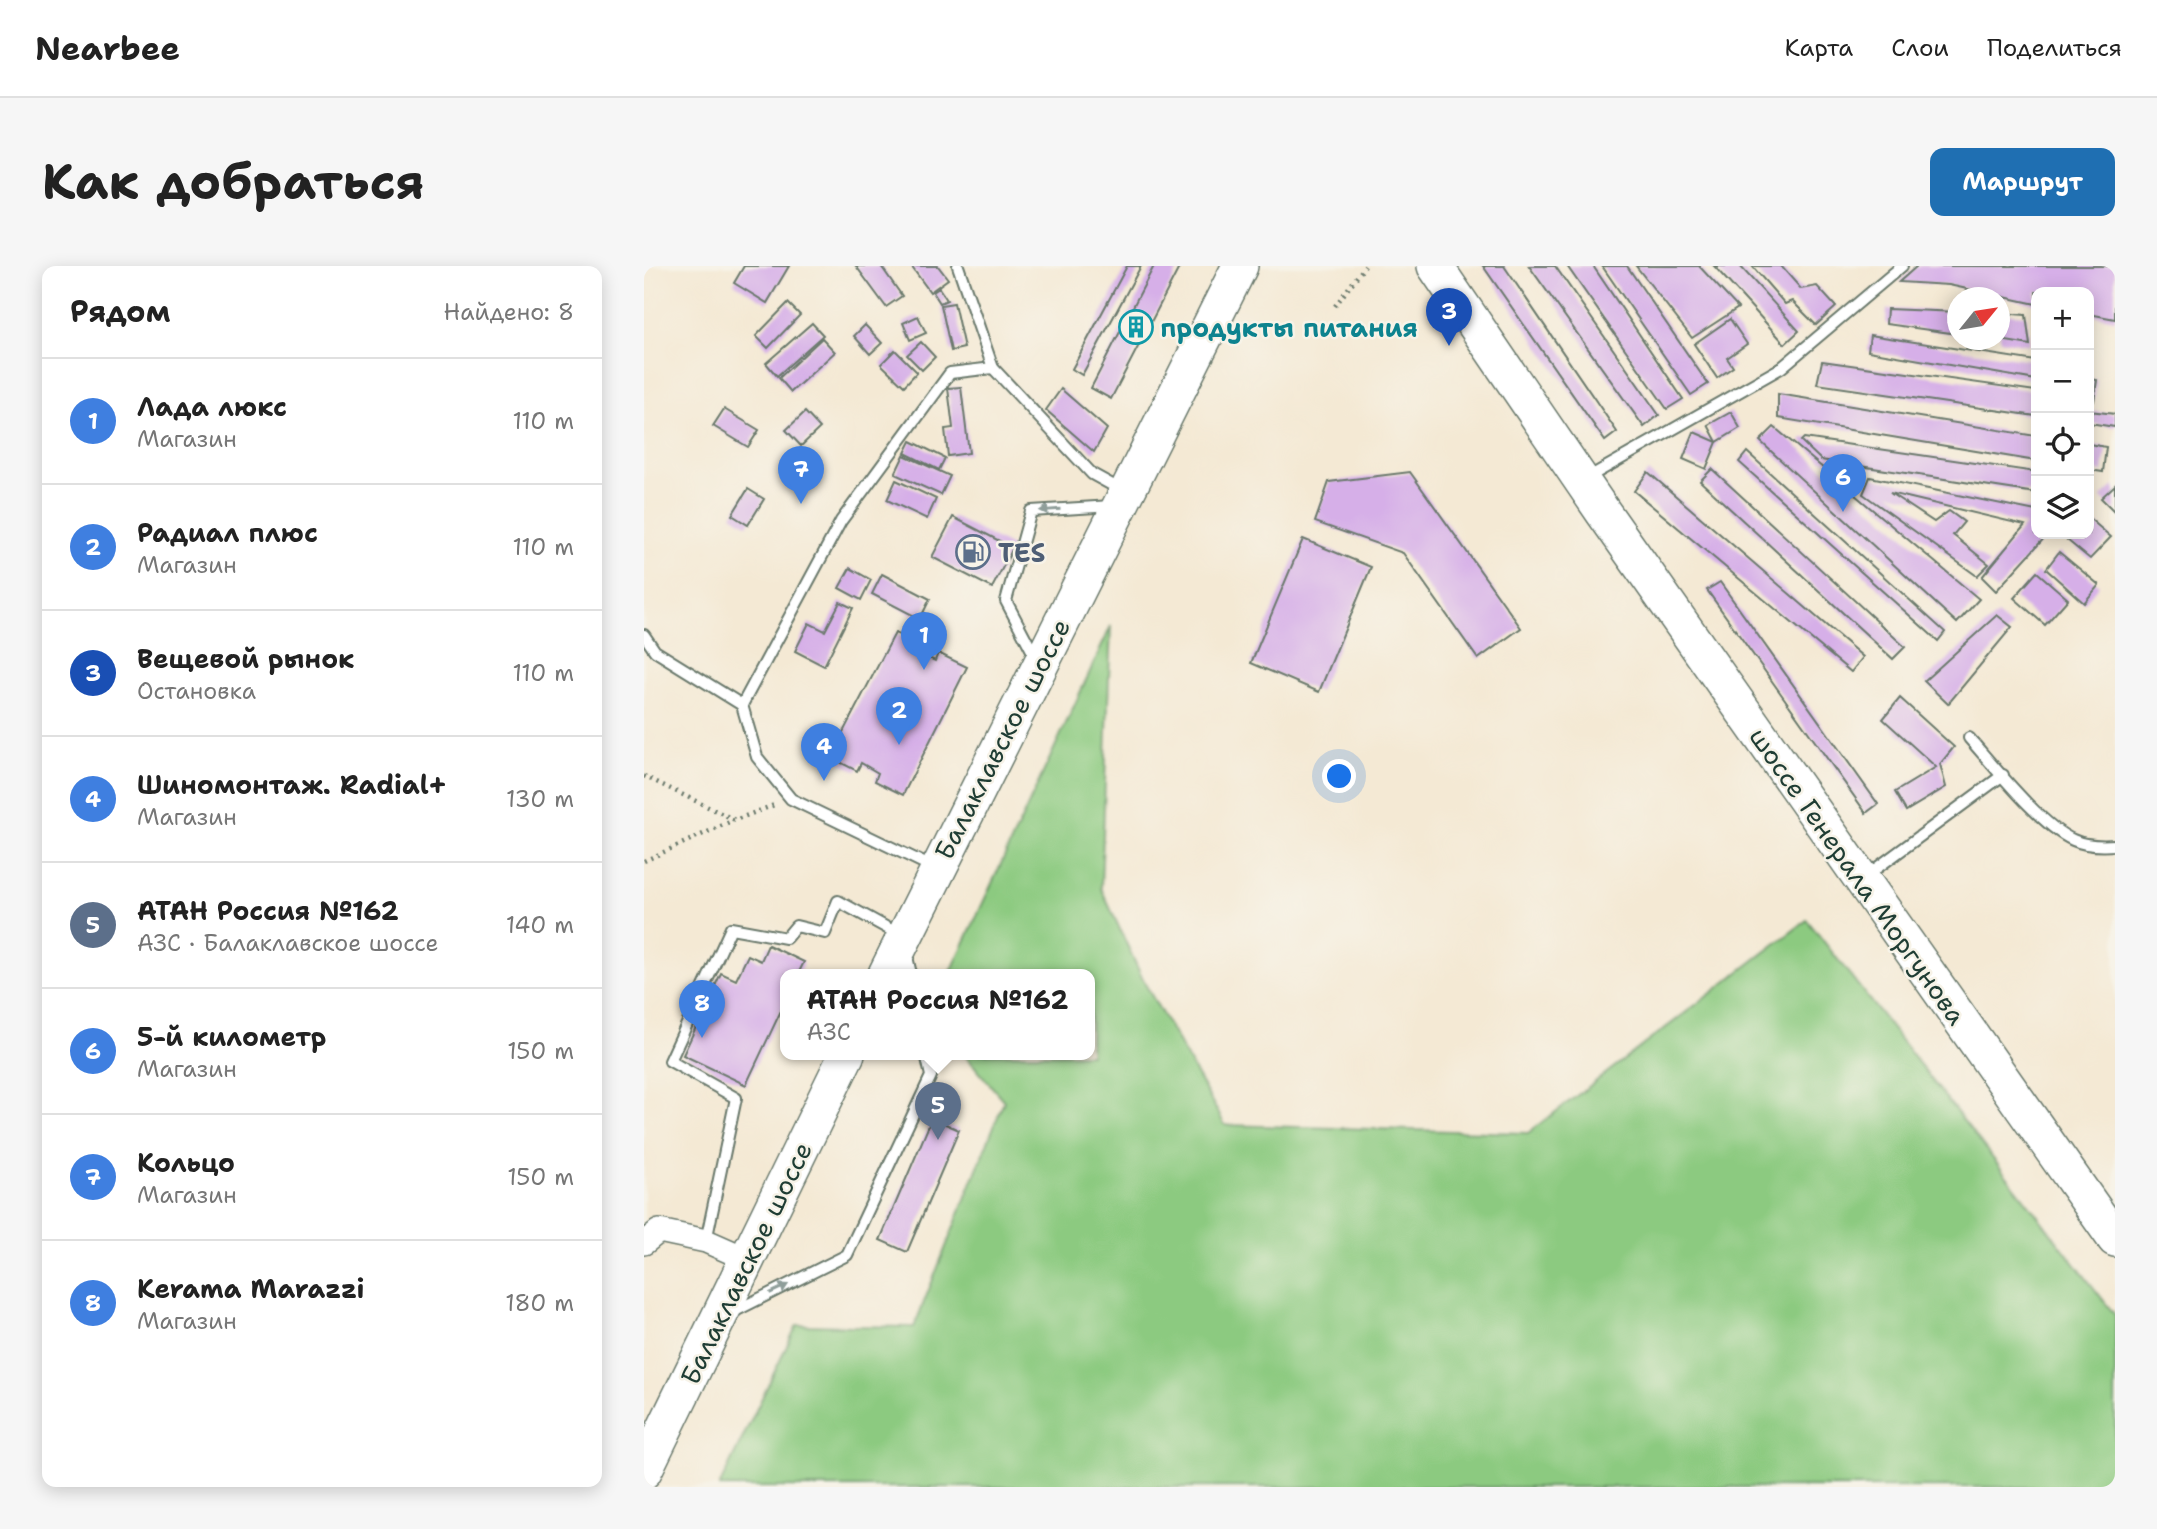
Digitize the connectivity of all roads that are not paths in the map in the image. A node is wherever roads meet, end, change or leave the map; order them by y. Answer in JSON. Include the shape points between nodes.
{"nodes":[{"id":1,"x":958,"y":266,"type":"edge"},
{"id":2,"x":1240,"y":266,"type":"edge"},
{"id":3,"x":1435,"y":266,"type":"edge"},
{"id":4,"x":1902,"y":266,"type":"edge"},
{"id":5,"x":993,"y":368,"type":"junction"},
{"id":6,"x":1581,"y":481,"type":"junction"},
{"id":7,"x":1122,"y":499,"type":"junction"},
{"id":8,"x":644,"y":635,"type":"edge"},
{"id":9,"x":1040,"y":666,"type":"junction"},
{"id":10,"x":742,"y":705,"type":"junction"},
{"id":11,"x":1969,"y":738,"type":"dead end"},
{"id":12,"x":2003,"y":775,"type":"junction"},
{"id":13,"x":2115,"y":845,"type":"edge"},
{"id":14,"x":937,"y":870,"type":"junction"},
{"id":15,"x":1861,"y":880,"type":"junction"},
{"id":16,"x":903,"y":937,"type":"junction"},
{"id":17,"x":888,"y":969,"type":"edge"},
{"id":18,"x":910,"y":969,"type":"edge"},
{"id":19,"x":844,"y":1060,"type":"edge"},
{"id":20,"x":927,"y":1060,"type":"edge"},
{"id":21,"x":2115,"y":1239,"type":"edge"},
{"id":22,"x":706,"y":1241,"type":"junction"},
{"id":23,"x":644,"y":1243,"type":"edge"},
{"id":24,"x":749,"y":1260,"type":"junction"},
{"id":25,"x":718,"y":1320,"type":"junction"},
{"id":26,"x":644,"y":1471,"type":"edge"}],
"edges":[{"from":1,"to":5,"type":"lane"},
{"from":2,"to":7,"type":"main road","name":"Балаклавское шоссе"},
{"from":3,"to":6,"type":"main road","name":"шоссе Генерала Моргунова"},
{"from":4,"to":6,"type":"lane","via":[[1782,368]]},
{"from":5,"to":7,"type":"lane","via":[[1092,474]]},
{"from":5,"to":10,"type":"lane","via":[[950,373],[841,521]]},
{"from":6,"to":15,"type":"main road","name":"шоссе Генерала Моргунова"},
{"from":7,"to":9,"type":"main road","name":"Балаклавское шоссе"},
{"from":7,"to":9,"type":"lane","one_way":true,"via":[[1031,511],[1006,601]]},
{"from":8,"to":10,"type":"lane","via":[[655,651]]},
{"from":9,"to":14,"type":"main road","name":"Балаклавское шоссе"},
{"from":10,"to":14,"type":"lane","via":[[757,757],[791,799]]},
{"from":11,"to":12,"type":"lane"},
{"from":12,"to":13,"type":"lane","via":[[2053,827],[2072,840]]},
{"from":12,"to":15,"type":"lane"},
{"from":14,"to":16,"type":"main road","name":"Балаклавское шоссе"},
{"from":15,"to":21,"type":"main road","name":"шоссе Генерала Моргунова"},
{"from":16,"to":17,"type":"main road","name":"Балаклавское шоссе"},
{"from":16,"to":18,"type":"lane"},
{"from":16,"to":22,"type":"lane","via":[[838,901],[825,933],[796,926],[786,938],[731,928],[670,1061],[736,1098]]},
{"from":19,"to":24,"type":"main road","name":"Балаклавское шоссе"},
{"from":25,"to":20,"type":"lane","one_way":true,"via":[[847,1255],[931,1076]]},
{"from":22,"to":23,"type":"street","via":[[659,1231]]},
{"from":22,"to":24,"type":"street"},
{"from":24,"to":25,"type":"main road","name":"Балаклавское шоссе"},
{"from":25,"to":26,"type":"main road","name":"Балаклавское шоссе"}]}
